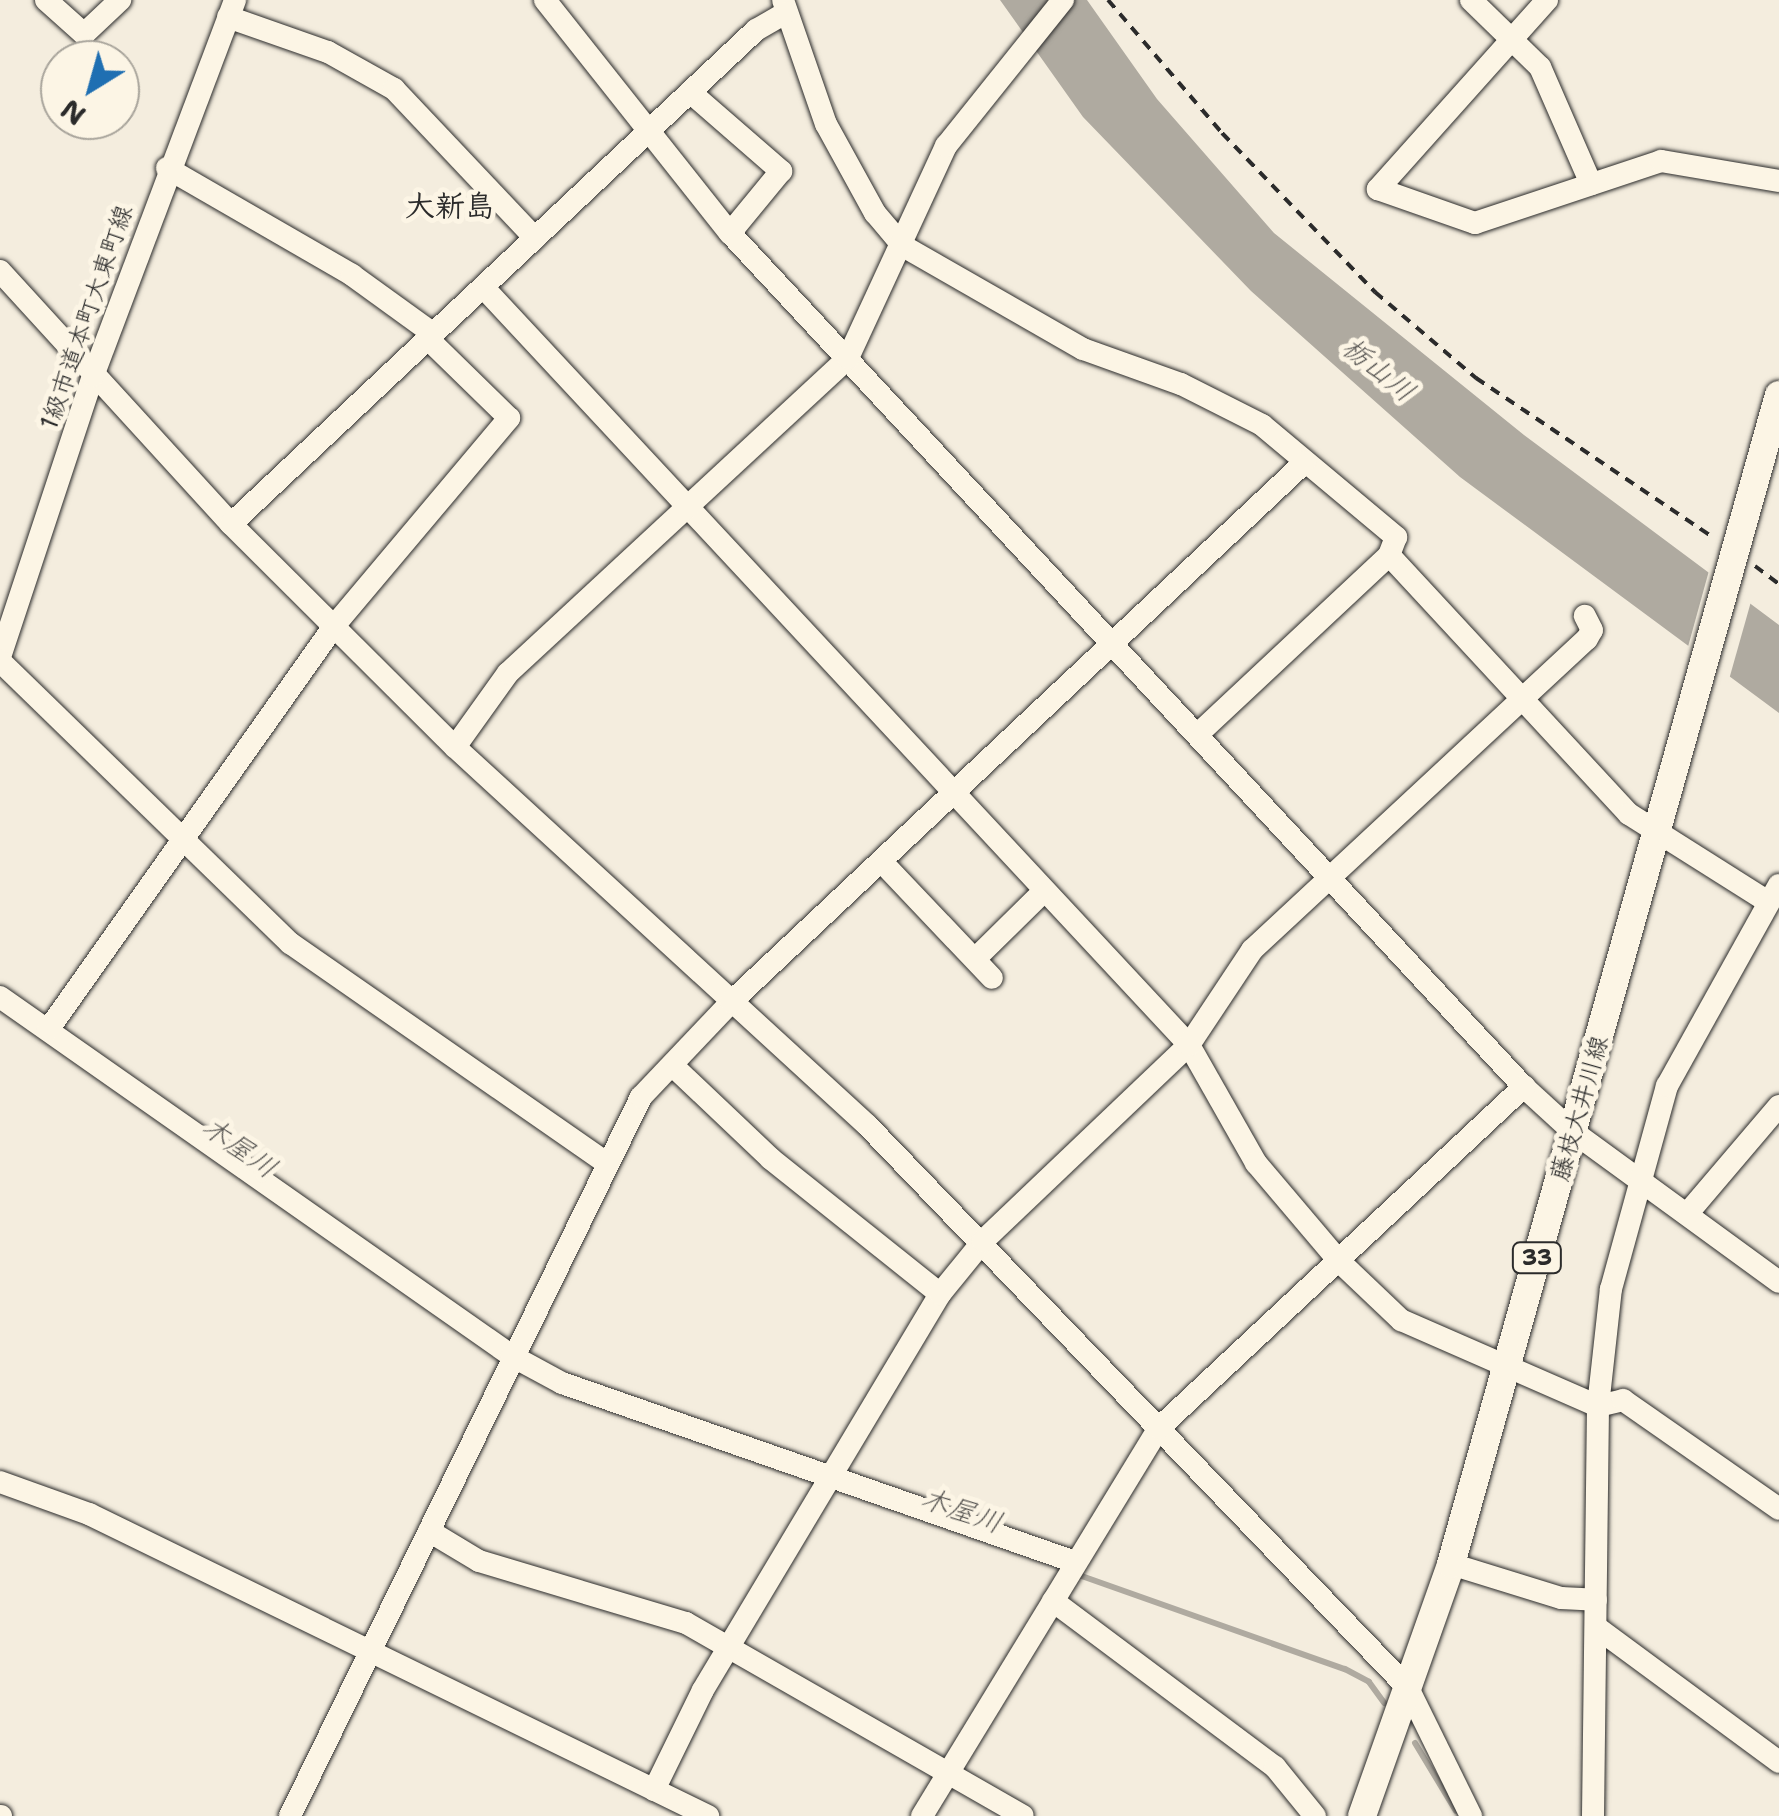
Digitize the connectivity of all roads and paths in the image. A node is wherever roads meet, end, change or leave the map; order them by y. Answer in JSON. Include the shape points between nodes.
{"nodes":[{"id":1,"x":46,"y":0,"type":"edge"},
{"id":2,"x":120,"y":0,"type":"edge"},
{"id":3,"x":545,"y":0,"type":"edge"},
{"id":4,"x":1063,"y":0,"type":"edge"},
{"id":5,"x":1108,"y":0,"type":"edge"},
{"id":6,"x":1471,"y":0,"type":"edge"},
{"id":7,"x":1547,"y":0,"type":"edge"},
{"id":8,"x":784,"y":6,"type":"edge"},
{"id":9,"x":231,"y":8,"type":"edge"},
{"id":10,"x":1513,"y":37,"type":"junction"},
{"id":11,"x":690,"y":92,"type":"junction"},
{"id":12,"x":648,"y":131,"type":"junction"},
{"id":13,"x":167,"y":168,"type":"junction"},
{"id":14,"x":1779,"y":182,"type":"edge"},
{"id":15,"x":1592,"y":184,"type":"junction"},
{"id":16,"x":730,"y":232,"type":"junction"},
{"id":17,"x":535,"y":238,"type":"junction"},
{"id":18,"x":903,"y":246,"type":"junction"},
{"id":19,"x":0,"y":271,"type":"edge"},
{"id":20,"x":482,"y":287,"type":"junction"},
{"id":21,"x":429,"y":336,"type":"junction"},
{"id":22,"x":848,"y":358,"type":"junction"},
{"id":23,"x":92,"y":376,"type":"junction"},
{"id":24,"x":1779,"y":396,"type":"edge"},
{"id":25,"x":1306,"y":462,"type":"junction"},
{"id":26,"x":684,"y":505,"type":"junction"},
{"id":27,"x":231,"y":524,"type":"junction"},
{"id":28,"x":1389,"y":555,"type":"junction"},
{"id":29,"x":1734,"y":557,"type":"junction"},
{"id":30,"x":1779,"y":584,"type":"edge"},
{"id":31,"x":1586,"y":616,"type":"dead end"},
{"id":32,"x":334,"y":626,"type":"junction"},
{"id":33,"x":1113,"y":645,"type":"junction"},
{"id":34,"x":0,"y":659,"type":"edge"},
{"id":35,"x":1523,"y":698,"type":"junction"},
{"id":36,"x":1198,"y":734,"type":"junction"},
{"id":37,"x":455,"y":747,"type":"junction"},
{"id":38,"x":952,"y":794,"type":"junction"},
{"id":39,"x":1657,"y":831,"type":"junction"},
{"id":40,"x":181,"y":841,"type":"junction"},
{"id":41,"x":881,"y":861,"type":"junction"},
{"id":42,"x":1332,"y":876,"type":"junction"},
{"id":43,"x":1044,"y":891,"type":"junction"},
{"id":44,"x":1774,"y":895,"type":"edge"},
{"id":45,"x":976,"y":958,"type":"junction"},
{"id":46,"x":992,"y":978,"type":"dead end"},
{"id":47,"x":0,"y":997,"type":"edge"},
{"id":48,"x":731,"y":1002,"type":"junction"},
{"id":49,"x":48,"y":1030,"type":"junction"},
{"id":50,"x":1189,"y":1045,"type":"junction"},
{"id":51,"x":672,"y":1065,"type":"junction"},
{"id":52,"x":1524,"y":1087,"type":"junction"},
{"id":53,"x":1779,"y":1106,"type":"edge"},
{"id":54,"x":1572,"y":1131,"type":"junction"},
{"id":55,"x":606,"y":1164,"type":"junction"},
{"id":56,"x":1637,"y":1178,"type":"junction"},
{"id":57,"x":1687,"y":1214,"type":"junction"},
{"id":58,"x":983,"y":1242,"type":"junction"},
{"id":59,"x":1339,"y":1260,"type":"junction"},
{"id":60,"x":1779,"y":1282,"type":"edge"},
{"id":61,"x":940,"y":1294,"type":"junction"},
{"id":62,"x":512,"y":1356,"type":"junction"},
{"id":63,"x":1506,"y":1370,"type":"junction"},
{"id":64,"x":1598,"y":1406,"type":"junction"},
{"id":65,"x":1159,"y":1428,"type":"junction"},
{"id":66,"x":0,"y":1482,"type":"edge"},
{"id":67,"x":831,"y":1485,"type":"junction"},
{"id":68,"x":1779,"y":1509,"type":"edge"},
{"id":69,"x":429,"y":1531,"type":"junction"},
{"id":70,"x":1451,"y":1564,"type":"junction"},
{"id":71,"x":1071,"y":1570,"type":"junction"},
{"id":72,"x":1596,"y":1600,"type":"junction"},
{"id":73,"x":1053,"y":1601,"type":"junction"},
{"id":74,"x":1600,"y":1630,"type":"junction"},
{"id":75,"x":731,"y":1645,"type":"junction"},
{"id":76,"x":370,"y":1653,"type":"junction"},
{"id":77,"x":1408,"y":1688,"type":"junction"},
{"id":78,"x":1779,"y":1762,"type":"edge"},
{"id":79,"x":946,"y":1776,"type":"junction"},
{"id":80,"x":654,"y":1790,"type":"junction"},
{"id":81,"x":290,"y":1816,"type":"edge"},
{"id":82,"x":708,"y":1816,"type":"edge"},
{"id":83,"x":922,"y":1816,"type":"edge"},
{"id":84,"x":1022,"y":1816,"type":"edge"},
{"id":85,"x":1315,"y":1816,"type":"edge"},
{"id":86,"x":1362,"y":1816,"type":"edge"},
{"id":87,"x":1472,"y":1816,"type":"edge"},
{"id":88,"x":1592,"y":1816,"type":"edge"}],
"edges":[{"from":1,"to":2,"type":"street","via":[[84,34]]},
{"from":3,"to":12,"type":"street"},
{"from":4,"to":18,"type":"street","via":[[946,146]]},
{"from":5,"to":29,"type":"path","via":[[1222,133],[1375,292],[1476,378]]},
{"from":6,"to":10,"type":"street"},
{"from":7,"to":10,"type":"street"},
{"from":8,"to":11,"type":"street"},
{"from":8,"to":18,"type":"street","via":[[826,124],[875,213]]},
{"from":9,"to":13,"type":"street","name":"1級市道本町大東町線"},
{"from":9,"to":17,"type":"street","via":[[394,89]]},
{"from":10,"to":15,"type":"street","via":[[1540,67]]},
{"from":10,"to":15,"type":"street","via":[[1378,189],[1475,223]]},
{"from":11,"to":12,"type":"street"},
{"from":11,"to":16,"type":"street","via":[[781,170]]},
{"from":12,"to":16,"type":"street"},
{"from":12,"to":17,"type":"street"},
{"from":13,"to":21,"type":"street","via":[[352,275]]},
{"from":13,"to":23,"type":"street","name":"1級市道本町大東町線"},
{"from":14,"to":15,"type":"street","via":[[1661,161]]},
{"from":16,"to":22,"type":"street"},
{"from":17,"to":20,"type":"street"},
{"from":18,"to":22,"type":"street"},
{"from":18,"to":25,"type":"street","via":[[1038,327],[1182,384],[1262,425]]},
{"from":19,"to":23,"type":"street"},
{"from":20,"to":21,"type":"street"},
{"from":20,"to":26,"type":"street"},
{"from":21,"to":27,"type":"street"},
{"from":21,"to":32,"type":"street","via":[[509,418]]},
{"from":22,"to":26,"type":"street"},
{"from":22,"to":33,"type":"street"},
{"from":23,"to":27,"type":"street"},
{"from":23,"to":34,"type":"street","name":"1級市道本町大東町線"},
{"from":24,"to":29,"type":"main road","name":"藤枝大井川線","number":"33"},
{"from":25,"to":28,"type":"street","via":[[1396,537]]},
{"from":25,"to":33,"type":"street"},
{"from":26,"to":37,"type":"street","via":[[508,673]]},
{"from":26,"to":38,"type":"street"},
{"from":27,"to":32,"type":"street"},
{"from":28,"to":35,"type":"street"},
{"from":28,"to":36,"type":"street"},
{"from":29,"to":30,"type":"path"},
{"from":29,"to":39,"type":"main road","name":"藤枝大井川線","number":"33"},
{"from":31,"to":35,"type":"street","via":[[1592,630],[1587,639]]},
{"from":32,"to":37,"type":"street"},
{"from":32,"to":40,"type":"street"},
{"from":33,"to":36,"type":"street"},
{"from":33,"to":38,"type":"street"},
{"from":34,"to":40,"type":"street"},
{"from":35,"to":39,"type":"street","via":[[1629,814]]},
{"from":35,"to":42,"type":"street"},
{"from":36,"to":42,"type":"street"},
{"from":37,"to":48,"type":"street"},
{"from":38,"to":41,"type":"street"},
{"from":38,"to":43,"type":"street"},
{"from":39,"to":44,"type":"street"},
{"from":39,"to":54,"type":"main road","name":"藤枝大井川線","number":"33"},
{"from":40,"to":49,"type":"street"},
{"from":40,"to":55,"type":"street","via":[[290,943]]},
{"from":41,"to":45,"type":"street"},
{"from":41,"to":48,"type":"street"},
{"from":42,"to":50,"type":"street","via":[[1252,950]]},
{"from":42,"to":52,"type":"street"},
{"from":43,"to":45,"type":"street"},
{"from":43,"to":50,"type":"street"},
{"from":44,"to":56,"type":"street","via":[[1668,1086]]},
{"from":45,"to":46,"type":"street"},
{"from":47,"to":49,"type":"street"},
{"from":48,"to":51,"type":"street"},
{"from":48,"to":58,"type":"street"},
{"from":49,"to":62,"type":"street"},
{"from":50,"to":58,"type":"street"},
{"from":50,"to":59,"type":"street","via":[[1256,1163]]},
{"from":51,"to":55,"type":"street","via":[[641,1097]]},
{"from":51,"to":61,"type":"street","via":[[784,1170]]},
{"from":52,"to":54,"type":"street"},
{"from":52,"to":59,"type":"street"},
{"from":53,"to":57,"type":"street"},
{"from":54,"to":56,"type":"street"},
{"from":54,"to":63,"type":"main road","name":"藤枝大井川線","number":"33"},
{"from":55,"to":62,"type":"street"},
{"from":56,"to":57,"type":"street"},
{"from":56,"to":64,"type":"street","via":[[1611,1288]]},
{"from":57,"to":60,"type":"street"},
{"from":58,"to":61,"type":"street"},
{"from":58,"to":65,"type":"street"},
{"from":59,"to":63,"type":"street","via":[[1401,1320]]},
{"from":59,"to":65,"type":"street"},
{"from":61,"to":67,"type":"street"},
{"from":62,"to":67,"type":"street","via":[[562,1382]]},
{"from":62,"to":69,"type":"street"},
{"from":63,"to":64,"type":"street"},
{"from":63,"to":70,"type":"main road","name":"藤枝大井川線","number":"33"},
{"from":64,"to":68,"type":"street","via":[[1622,1400]]},
{"from":64,"to":72,"type":"street"},
{"from":65,"to":71,"type":"street"},
{"from":65,"to":77,"type":"street"},
{"from":66,"to":76,"type":"street","via":[[89,1514]]},
{"from":67,"to":71,"type":"street"},
{"from":67,"to":75,"type":"street"},
{"from":69,"to":75,"type":"street","via":[[479,1560],[598,1593]]},
{"from":69,"to":76,"type":"street"},
{"from":70,"to":72,"type":"street","via":[[1561,1598]]},
{"from":70,"to":77,"type":"main road","name":"藤枝大井川線","number":"33"},
{"from":71,"to":73,"type":"street"},
{"from":72,"to":74,"type":"street"},
{"from":73,"to":79,"type":"street"},
{"from":73,"to":85,"type":"street","via":[[1274,1767]]},
{"from":74,"to":78,"type":"street"},
{"from":74,"to":88,"type":"street"},
{"from":75,"to":79,"type":"street"},
{"from":75,"to":80,"type":"street"},
{"from":76,"to":80,"type":"street"},
{"from":76,"to":81,"type":"street"},
{"from":77,"to":86,"type":"main road","name":"藤枝大井川線","number":"33"},
{"from":77,"to":87,"type":"street"},
{"from":79,"to":83,"type":"street"},
{"from":79,"to":84,"type":"street"},
{"from":80,"to":82,"type":"street"}]}
